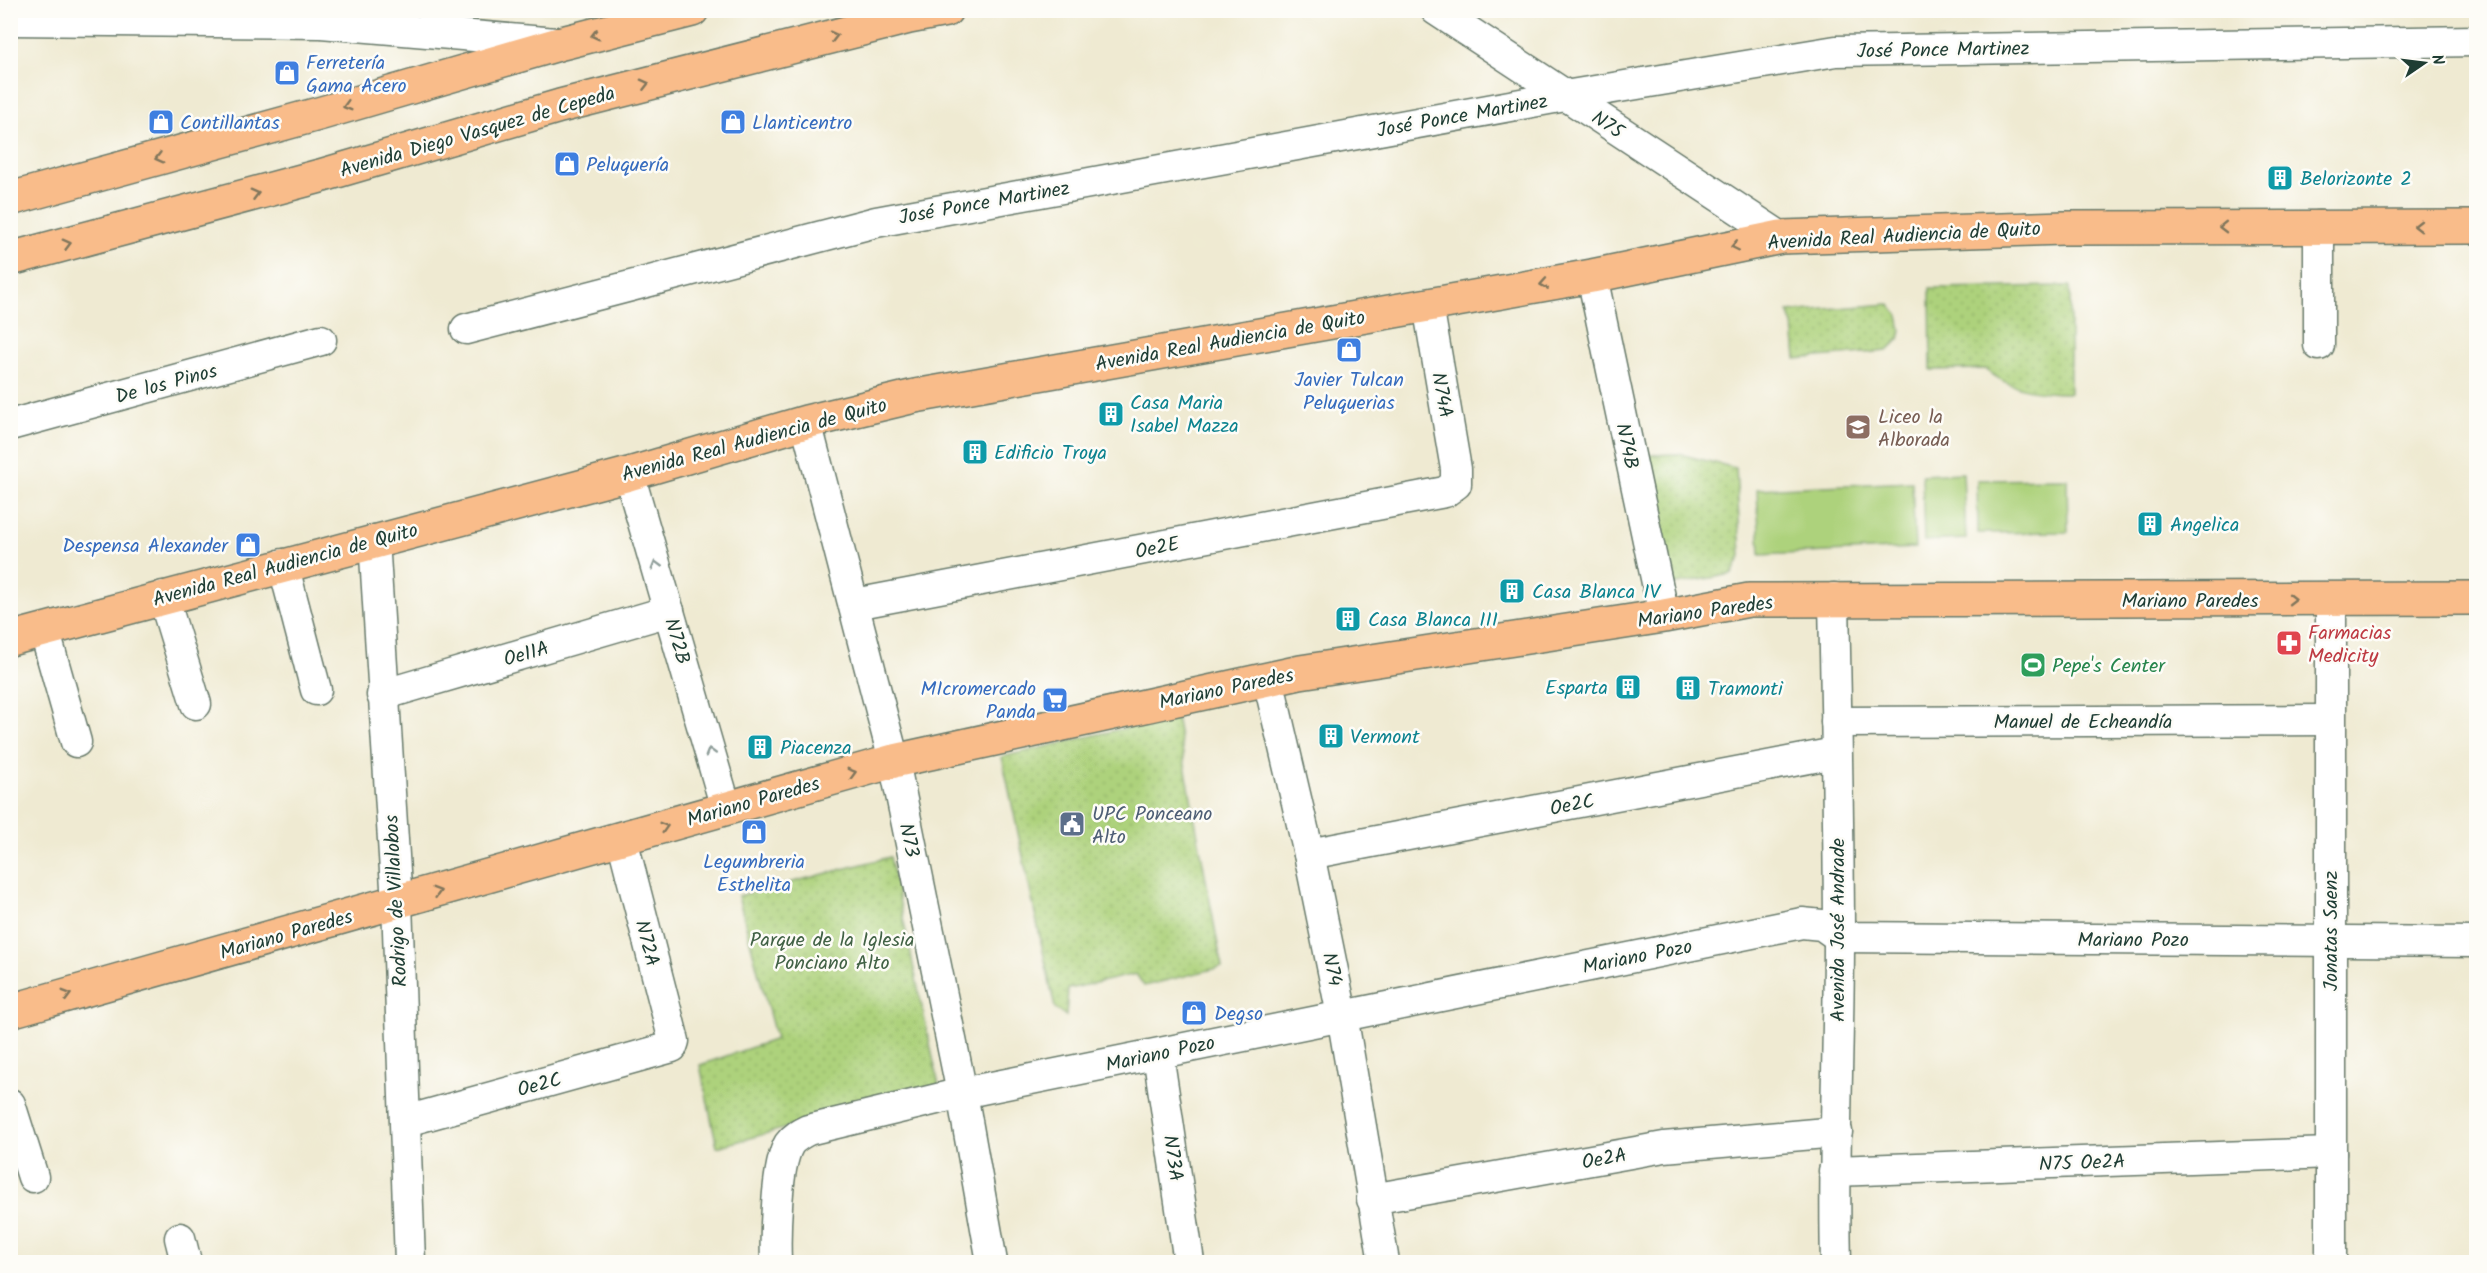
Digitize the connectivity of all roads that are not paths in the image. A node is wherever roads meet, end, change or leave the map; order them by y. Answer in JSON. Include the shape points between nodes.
{"nodes":[{"id":1,"x":692,"y":10,"type":"edge"},
{"id":2,"x":946,"y":10,"type":"edge"},
{"id":3,"x":1436,"y":10,"type":"edge"},
{"id":4,"x":232,"y":16,"type":"edge"},
{"id":5,"x":321,"y":17,"type":"edge"},
{"id":6,"x":10,"y":20,"type":"edge"},
{"id":7,"x":2476,"y":41,"type":"edge"},
{"id":8,"x":562,"y":43,"type":"junction"},
{"id":9,"x":1565,"y":96,"type":"junction"},
{"id":10,"x":10,"y":199,"type":"edge"},
{"id":11,"x":2319,"y":226,"type":"junction"},
{"id":12,"x":2476,"y":227,"type":"edge"},
{"id":13,"x":1781,"y":237,"type":"junction"},
{"id":14,"x":10,"y":260,"type":"edge"},
{"id":15,"x":1592,"y":276,"type":"junction"},
{"id":16,"x":1428,"y":306,"type":"junction"},
{"id":17,"x":466,"y":329,"type":"dead end"},
{"id":18,"x":321,"y":340,"type":"dead end"},
{"id":19,"x":2319,"y":345,"type":"dead end"},
{"id":20,"x":806,"y":422,"type":"junction"},
{"id":21,"x":10,"y":425,"type":"edge"},
{"id":22,"x":629,"y":474,"type":"junction"},
{"id":23,"x":1456,"y":484,"type":"joint"},
{"id":24,"x":374,"y":540,"type":"junction"},
{"id":25,"x":283,"y":564,"type":"junction"},
{"id":26,"x":163,"y":596,"type":"junction"},
{"id":27,"x":1834,"y":598,"type":"junction"},
{"id":28,"x":2476,"y":598,"type":"edge"},
{"id":29,"x":2331,"y":599,"type":"junction"},
{"id":30,"x":855,"y":604,"type":"junction"},
{"id":31,"x":669,"y":611,"type":"junction"},
{"id":32,"x":1664,"y":616,"type":"junction"},
{"id":33,"x":44,"y":629,"type":"junction"},
{"id":34,"x":10,"y":639,"type":"edge"},
{"id":35,"x":1268,"y":679,"type":"junction"},
{"id":36,"x":316,"y":690,"type":"dead end"},
{"id":37,"x":382,"y":695,"type":"junction"},
{"id":38,"x":196,"y":704,"type":"dead end"},
{"id":39,"x":2330,"y":720,"type":"junction"},
{"id":40,"x":1836,"y":722,"type":"junction"},
{"id":41,"x":76,"y":742,"type":"dead end"},
{"id":42,"x":1835,"y":753,"type":"junction"},
{"id":43,"x":894,"y":761,"type":"junction"},
{"id":44,"x":726,"y":808,"type":"junction"},
{"id":45,"x":622,"y":839,"type":"junction"},
{"id":46,"x":1309,"y":854,"type":"junction"},
{"id":47,"x":397,"y":903,"type":"junction"},
{"id":48,"x":1839,"y":937,"type":"junction"},
{"id":49,"x":2330,"y":941,"type":"junction"},
{"id":50,"x":2476,"y":942,"type":"edge"},
{"id":51,"x":10,"y":1011,"type":"edge"},
{"id":52,"x":1342,"y":1015,"type":"junction"},
{"id":53,"x":672,"y":1047,"type":"joint"},
{"id":54,"x":1158,"y":1054,"type":"junction"},
{"id":55,"x":962,"y":1093,"type":"junction"},
{"id":56,"x":10,"y":1104,"type":"edge"},
{"id":57,"x":406,"y":1121,"type":"junction"},
{"id":58,"x":1837,"y":1132,"type":"junction"},
{"id":59,"x":2331,"y":1153,"type":"junction"},
{"id":60,"x":1834,"y":1171,"type":"junction"},
{"id":61,"x":33,"y":1177,"type":"dead end"},
{"id":62,"x":1372,"y":1199,"type":"junction"},
{"id":63,"x":410,"y":1263,"type":"edge"},
{"id":64,"x":776,"y":1263,"type":"edge"},
{"id":65,"x":992,"y":1263,"type":"edge"},
{"id":66,"x":1189,"y":1263,"type":"edge"},
{"id":67,"x":1384,"y":1263,"type":"edge"},
{"id":68,"x":1836,"y":1263,"type":"edge"},
{"id":69,"x":2331,"y":1263,"type":"edge"}],
"edges":[{"from":1,"to":8,"type":"main road","one_way":true},
{"from":14,"to":2,"type":"main road","name":"Avenida Diego Vasquez de Cepeda","one_way":true,"via":[[560,106]]},
{"from":3,"to":9,"type":"street","name":"N75"},
{"from":4,"to":5,"type":"street"},
{"from":4,"to":6,"type":"street"},
{"from":5,"to":8,"type":"street"},
{"from":7,"to":9,"type":"street","name":"José Ponce Martinez","via":[[1836,51]]},
{"from":8,"to":10,"type":"main road","one_way":true},
{"from":9,"to":13,"type":"street","name":"N75"},
{"from":9,"to":17,"type":"street","name":"José Ponce Martinez","via":[[876,222]]},
{"from":12,"to":11,"type":"main road","name":"Avenida Real Audiencia de Quito","one_way":true},
{"from":11,"to":13,"type":"main road","name":"Avenida Real Audiencia de Quito","one_way":true,"via":[[2064,228]]},
{"from":11,"to":19,"type":"street"},
{"from":13,"to":15,"type":"main road","name":"Avenida Real Audiencia de Quito","one_way":true},
{"from":15,"to":16,"type":"main road","name":"Avenida Real Audiencia de Quito","one_way":true},
{"from":15,"to":32,"type":"street","name":"N74B"},
{"from":16,"to":20,"type":"main road","name":"Avenida Real Audiencia de Quito","via":[[915,396]]},
{"from":16,"to":23,"type":"street","name":"N74A"},
{"from":18,"to":21,"type":"street","name":"De los Pinos"},
{"from":20,"to":22,"type":"main road","name":"Avenida Real Audiencia de Quito"},
{"from":20,"to":30,"type":"street","name":"N73"},
{"from":22,"to":24,"type":"main road","name":"Avenida Real Audiencia de Quito"},
{"from":31,"to":22,"type":"street","name":"N72B","one_way":true},
{"from":23,"to":30,"type":"street","name":"Oe2E","via":[[1445,492]]},
{"from":24,"to":25,"type":"main road","name":"Avenida Real Audiencia de Quito"},
{"from":24,"to":37,"type":"street","name":"Rodrigo de Villalobos"},
{"from":25,"to":26,"type":"main road","name":"Avenida Real Audiencia de Quito"},
{"from":25,"to":36,"type":"street"},
{"from":26,"to":33,"type":"main road","name":"Avenida Real Audiencia de Quito"},
{"from":26,"to":38,"type":"street"},
{"from":27,"to":29,"type":"main road","name":"Mariano Paredes","one_way":true},
{"from":27,"to":32,"type":"main road","name":"Mariano Paredes","via":[[1749,600]]},
{"from":27,"to":40,"type":"street","name":"Avenida José Andrade"},
{"from":28,"to":29,"type":"main road","name":"Mariano Paredes"},
{"from":29,"to":39,"type":"street","name":"Jonatas Saenz"},
{"from":30,"to":43,"type":"street","name":"N73"},
{"from":31,"to":37,"type":"street","name":"Oe11A"},
{"from":44,"to":31,"type":"street","name":"N72B","one_way":true},
{"from":32,"to":35,"type":"main road","name":"Mariano Paredes"},
{"from":33,"to":34,"type":"main road","name":"Avenida Real Audiencia de Quito"},
{"from":33,"to":41,"type":"street"},
{"from":35,"to":43,"type":"main road","name":"Mariano Paredes"},
{"from":35,"to":46,"type":"street","name":"N74"},
{"from":37,"to":47,"type":"street","name":"Rodrigo de Villalobos"},
{"from":39,"to":40,"type":"street","name":"Manuel de Echeandía"},
{"from":39,"to":49,"type":"street","name":"Jonatas Saenz"},
{"from":40,"to":42,"type":"street","name":"Avenida José Andrade"},
{"from":42,"to":46,"type":"street","name":"Oe2C"},
{"from":42,"to":48,"type":"street","name":"Avenida José Andrade"},
{"from":44,"to":43,"type":"main road","name":"Mariano Paredes","one_way":true},
{"from":43,"to":55,"type":"street","name":"N73"},
{"from":45,"to":44,"type":"main road","name":"Mariano Paredes","one_way":true},
{"from":47,"to":45,"type":"main road","name":"Mariano Paredes","one_way":true},
{"from":45,"to":53,"type":"street","name":"N72A","via":[[674,1041]]},
{"from":46,"to":52,"type":"street","name":"N74"},
{"from":51,"to":47,"type":"main road","name":"Mariano Paredes","one_way":true},
{"from":47,"to":57,"type":"street","name":"Rodrigo de Villalobos"},
{"from":48,"to":49,"type":"street","name":"Mariano Pozo"},
{"from":48,"to":52,"type":"street","name":"Mariano Pozo","via":[[1822,926],[1802,923]]},
{"from":48,"to":58,"type":"street","name":"Avenida José Andrade"},
{"from":49,"to":50,"type":"street","name":"Mariano Pozo"},
{"from":49,"to":59,"type":"street","name":"Jonatas Saenz"},
{"from":52,"to":54,"type":"street","name":"Mariano Pozo"},
{"from":52,"to":62,"type":"street","name":"N74"},
{"from":53,"to":57,"type":"street","name":"Oe2C"},
{"from":54,"to":55,"type":"street","name":"Mariano Pozo"},
{"from":54,"to":66,"type":"street","name":"N73A"},
{"from":55,"to":64,"type":"street","name":"Mariano Pozo","via":[[796,1136],[788,1146],[781,1177]]},
{"from":55,"to":65,"type":"street","name":"N73"},
{"from":56,"to":61,"type":"street"},
{"from":57,"to":63,"type":"street","name":"Rodrigo de Villalobos"},
{"from":58,"to":60,"type":"street","name":"Avenida José Andrade"},
{"from":58,"to":62,"type":"street","name":"Oe2A","via":[[1664,1147]]},
{"from":59,"to":60,"type":"street","name":"N75 Oe2A"},
{"from":59,"to":69,"type":"street","name":"Jonatas Saenz"},
{"from":60,"to":68,"type":"street","name":"Avenida José Andrade"},
{"from":62,"to":67,"type":"street","name":"N74"}]}
